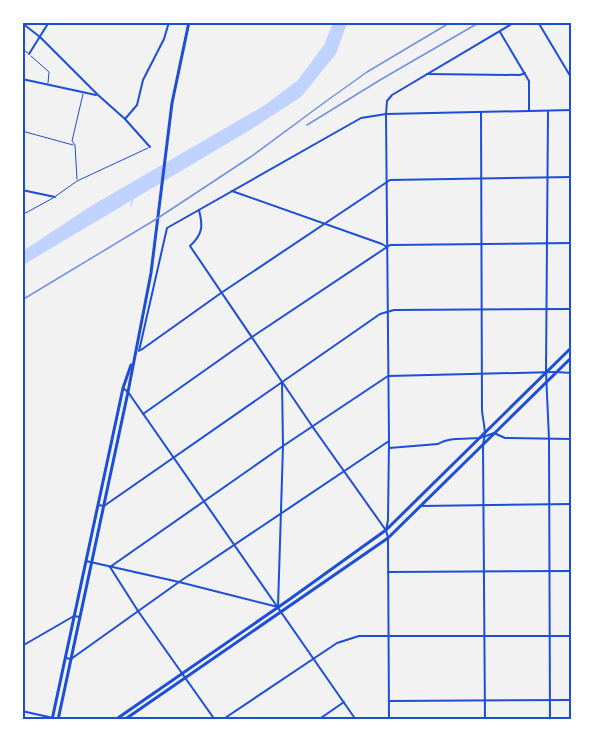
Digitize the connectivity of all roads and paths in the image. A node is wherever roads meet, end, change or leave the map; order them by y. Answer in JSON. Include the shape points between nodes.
{"nodes":[{"id":1,"x":49,"y":22,"type":"edge"},
{"id":2,"x":168,"y":22,"type":"edge"},
{"id":3,"x":189,"y":22,"type":"edge"},
{"id":4,"x":515,"y":22,"type":"edge"},
{"id":5,"x":538,"y":22,"type":"edge"},
{"id":6,"x":22,"y":23,"type":"edge"},
{"id":7,"x":500,"y":31,"type":"junction"},
{"id":8,"x":40,"y":36,"type":"junction"},
{"id":9,"x":22,"y":49,"type":"edge"},
{"id":10,"x":29,"y":54,"type":"junction"},
{"id":11,"x":525,"y":73,"type":"junction"},
{"id":12,"x":426,"y":74,"type":"junction"},
{"id":13,"x":22,"y":79,"type":"edge"},
{"id":14,"x":572,"y":79,"type":"edge"},
{"id":15,"x":48,"y":84,"type":"junction"},
{"id":16,"x":83,"y":92,"type":"junction"},
{"id":17,"x":98,"y":95,"type":"junction"},
{"id":18,"x":572,"y":110,"type":"edge"},
{"id":19,"x":529,"y":111,"type":"junction"},
{"id":20,"x":548,"y":111,"type":"junction"},
{"id":21,"x":481,"y":112,"type":"junction"},
{"id":22,"x":386,"y":114,"type":"junction"},
{"id":23,"x":125,"y":119,"type":"junction"},
{"id":24,"x":22,"y":131,"type":"edge"},
{"id":25,"x":75,"y":145,"type":"junction"},
{"id":26,"x":150,"y":147,"type":"joint"},
{"id":27,"x":572,"y":177,"type":"edge"},
{"id":28,"x":482,"y":178,"type":"junction"},
{"id":29,"x":547,"y":178,"type":"junction"},
{"id":30,"x":77,"y":181,"type":"junction"},
{"id":31,"x":386,"y":182,"type":"junction"},
{"id":32,"x":22,"y":190,"type":"edge"},
{"id":33,"x":232,"y":191,"type":"junction"},
{"id":34,"x":55,"y":197,"type":"junction"},
{"id":35,"x":199,"y":210,"type":"junction"},
{"id":36,"x":22,"y":215,"type":"edge"},
{"id":37,"x":325,"y":223,"type":"junction"},
{"id":38,"x":548,"y":243,"type":"junction"},
{"id":39,"x":572,"y":243,"type":"edge"},
{"id":40,"x":482,"y":244,"type":"junction"},
{"id":41,"x":387,"y":247,"type":"junction"},
{"id":42,"x":221,"y":294,"type":"junction"},
{"id":43,"x":548,"y":309,"type":"junction"},
{"id":44,"x":572,"y":309,"type":"edge"},
{"id":45,"x":482,"y":310,"type":"junction"},
{"id":46,"x":387,"y":312,"type":"junction"},
{"id":47,"x":252,"y":337,"type":"junction"},
{"id":48,"x":572,"y":347,"type":"edge"},
{"id":49,"x":139,"y":351,"type":"junction"},
{"id":50,"x":134,"y":355,"type":"junction"},
{"id":51,"x":572,"y":357,"type":"edge"},
{"id":52,"x":546,"y":372,"type":"junction"},
{"id":53,"x":556,"y":372,"type":"junction"},
{"id":54,"x":572,"y":373,"type":"edge"},
{"id":55,"x":483,"y":374,"type":"junction"},
{"id":56,"x":388,"y":376,"type":"junction"},
{"id":57,"x":547,"y":381,"type":"junction"},
{"id":58,"x":282,"y":382,"type":"junction"},
{"id":59,"x":123,"y":388,"type":"junction"},
{"id":60,"x":128,"y":392,"type":"junction"},
{"id":61,"x":143,"y":414,"type":"junction"},
{"id":62,"x":312,"y":426,"type":"junction"},
{"id":63,"x":486,"y":434,"type":"junction"},
{"id":64,"x":494,"y":434,"type":"junction"},
{"id":65,"x":480,"y":438,"type":"junction"},
{"id":66,"x":549,"y":438,"type":"junction"},
{"id":67,"x":572,"y":438,"type":"edge"},
{"id":68,"x":389,"y":441,"type":"junction"},
{"id":69,"x":483,"y":444,"type":"junction"},
{"id":70,"x":283,"y":446,"type":"junction"},
{"id":71,"x":389,"y":448,"type":"junction"},
{"id":72,"x":174,"y":457,"type":"junction"},
{"id":73,"x":344,"y":471,"type":"junction"},
{"id":74,"x":204,"y":502,"type":"junction"},
{"id":75,"x":572,"y":504,"type":"edge"},
{"id":76,"x":98,"y":505,"type":"junction"},
{"id":77,"x":548,"y":505,"type":"junction"},
{"id":78,"x":104,"y":506,"type":"junction"},
{"id":79,"x":420,"y":506,"type":"junction"},
{"id":80,"x":484,"y":506,"type":"junction"},
{"id":81,"x":280,"y":514,"type":"junction"},
{"id":82,"x":386,"y":530,"type":"junction"},
{"id":83,"x":388,"y":538,"type":"junction"},
{"id":84,"x":234,"y":544,"type":"junction"},
{"id":85,"x":86,"y":561,"type":"junction"},
{"id":86,"x":92,"y":562,"type":"junction"},
{"id":87,"x":110,"y":567,"type":"junction"},
{"id":88,"x":572,"y":571,"type":"edge"},
{"id":89,"x":388,"y":572,"type":"junction"},
{"id":90,"x":484,"y":572,"type":"junction"},
{"id":91,"x":549,"y":572,"type":"junction"},
{"id":92,"x":179,"y":582,"type":"junction"},
{"id":93,"x":278,"y":607,"type":"junction"},
{"id":94,"x":138,"y":611,"type":"junction"},
{"id":95,"x":281,"y":612,"type":"junction"},
{"id":96,"x":74,"y":616,"type":"junction"},
{"id":97,"x":80,"y":617,"type":"junction"},
{"id":98,"x":388,"y":636,"type":"junction"},
{"id":99,"x":549,"y":636,"type":"junction"},
{"id":100,"x":572,"y":636,"type":"edge"},
{"id":101,"x":485,"y":637,"type":"junction"},
{"id":102,"x":22,"y":646,"type":"edge"},
{"id":103,"x":65,"y":658,"type":"junction"},
{"id":104,"x":313,"y":658,"type":"junction"},
{"id":105,"x":71,"y":659,"type":"junction"},
{"id":106,"x":182,"y":673,"type":"junction"},
{"id":107,"x":185,"y":678,"type":"junction"},
{"id":108,"x":550,"y":700,"type":"junction"},
{"id":109,"x":572,"y":700,"type":"edge"},
{"id":110,"x":388,"y":701,"type":"junction"},
{"id":111,"x":485,"y":701,"type":"junction"},
{"id":112,"x":344,"y":702,"type":"junction"},
{"id":113,"x":22,"y":711,"type":"edge"},
{"id":114,"x":52,"y":719,"type":"edge"},
{"id":115,"x":59,"y":719,"type":"edge"},
{"id":116,"x":115,"y":720,"type":"edge"},
{"id":117,"x":124,"y":720,"type":"edge"},
{"id":118,"x":215,"y":720,"type":"edge"},
{"id":119,"x":222,"y":720,"type":"edge"},
{"id":120,"x":318,"y":720,"type":"edge"},
{"id":121,"x":356,"y":720,"type":"edge"},
{"id":122,"x":388,"y":720,"type":"edge"},
{"id":123,"x":485,"y":720,"type":"edge"},
{"id":124,"x":550,"y":720,"type":"edge"}],
"edges":[{"from":1,"to":8,"type":"street"},
{"from":2,"to":23,"type":"street","via":[[164,39],[143,80],[137,105]]},
{"from":3,"to":50,"type":"main road","via":[[172,103],[151,273]]},
{"from":4,"to":7,"type":"street"},
{"from":5,"to":14,"type":"street"},
{"from":6,"to":8,"type":"street"},
{"from":7,"to":11,"type":"street"},
{"from":7,"to":12,"type":"street"},
{"from":8,"to":10,"type":"street"},
{"from":8,"to":17,"type":"street"},
{"from":9,"to":10,"type":"lane"},
{"from":10,"to":15,"type":"lane","via":[[49,72]]},
{"from":11,"to":12,"type":"street"},
{"from":11,"to":19,"type":"street","via":[[529,81]]},
{"from":12,"to":22,"type":"street","via":[[392,95],[387,100]]},
{"from":13,"to":15,"type":"street"},
{"from":15,"to":16,"type":"street"},
{"from":16,"to":17,"type":"street"},
{"from":16,"to":25,"type":"lane","via":[[72,141]]},
{"from":17,"to":23,"type":"street"},
{"from":18,"to":20,"type":"street"},
{"from":19,"to":20,"type":"street"},
{"from":19,"to":21,"type":"street"},
{"from":20,"to":29,"type":"street"},
{"from":21,"to":22,"type":"street"},
{"from":21,"to":28,"type":"street"},
{"from":22,"to":31,"type":"street"},
{"from":22,"to":33,"type":"street","via":[[361,118]]},
{"from":23,"to":26,"type":"street"},
{"from":24,"to":25,"type":"lane"},
{"from":25,"to":30,"type":"lane"},
{"from":26,"to":30,"type":"lane"},
{"from":27,"to":29,"type":"street"},
{"from":28,"to":29,"type":"street"},
{"from":28,"to":31,"type":"street"},
{"from":28,"to":40,"type":"street"},
{"from":29,"to":38,"type":"street"},
{"from":30,"to":34,"type":"lane"},
{"from":31,"to":37,"type":"street"},
{"from":31,"to":41,"type":"street"},
{"from":32,"to":34,"type":"street"},
{"from":33,"to":35,"type":"street"},
{"from":33,"to":37,"type":"street"},
{"from":34,"to":36,"type":"lane"},
{"from":35,"to":42,"type":"street","via":[[201,230],[190,246]]},
{"from":35,"to":49,"type":"street","via":[[167,228]]},
{"from":37,"to":41,"type":"street"},
{"from":37,"to":42,"type":"street"},
{"from":38,"to":39,"type":"street"},
{"from":38,"to":40,"type":"street"},
{"from":38,"to":43,"type":"street"},
{"from":40,"to":41,"type":"street"},
{"from":40,"to":45,"type":"street"},
{"from":41,"to":46,"type":"street"},
{"from":41,"to":47,"type":"street"},
{"from":42,"to":47,"type":"street"},
{"from":42,"to":49,"type":"street"},
{"from":43,"to":44,"type":"street"},
{"from":43,"to":45,"type":"street"},
{"from":43,"to":52,"type":"street"},
{"from":45,"to":46,"type":"street"},
{"from":45,"to":55,"type":"street"},
{"from":46,"to":56,"type":"street"},
{"from":46,"to":58,"type":"street"},
{"from":47,"to":58,"type":"street"},
{"from":47,"to":61,"type":"street"},
{"from":48,"to":52,"type":"main road"},
{"from":49,"to":50,"type":"street"},
{"from":50,"to":59,"type":"main road"},
{"from":50,"to":60,"type":"main road"},
{"from":51,"to":53,"type":"main road"},
{"from":52,"to":53,"type":"street"},
{"from":52,"to":55,"type":"street"},
{"from":52,"to":57,"type":"street"},
{"from":52,"to":63,"type":"main road"},
{"from":53,"to":54,"type":"street"},
{"from":53,"to":57,"type":"main road"},
{"from":55,"to":56,"type":"street"},
{"from":55,"to":63,"type":"street"},
{"from":56,"to":62,"type":"street"},
{"from":56,"to":68,"type":"street"},
{"from":57,"to":64,"type":"main road"},
{"from":57,"to":66,"type":"street"},
{"from":58,"to":62,"type":"street"},
{"from":58,"to":70,"type":"street"},
{"from":58,"to":72,"type":"street"},
{"from":59,"to":60,"type":"street"},
{"from":59,"to":76,"type":"main road"},
{"from":60,"to":61,"type":"street"},
{"from":60,"to":78,"type":"main road"},
{"from":61,"to":72,"type":"street"},
{"from":62,"to":70,"type":"street"},
{"from":62,"to":73,"type":"street"},
{"from":63,"to":64,"type":"street"},
{"from":63,"to":65,"type":"main road"},
{"from":63,"to":69,"type":"street"},
{"from":64,"to":66,"type":"street","via":[[505,438]]},
{"from":64,"to":69,"type":"main road"},
{"from":65,"to":71,"type":"street"},
{"from":65,"to":82,"type":"main road"},
{"from":66,"to":67,"type":"street"},
{"from":66,"to":77,"type":"street"},
{"from":68,"to":71,"type":"street"},
{"from":68,"to":73,"type":"street"},
{"from":69,"to":79,"type":"main road"},
{"from":69,"to":80,"type":"street"},
{"from":70,"to":74,"type":"street"},
{"from":70,"to":81,"type":"street"},
{"from":71,"to":82,"type":"street"},
{"from":72,"to":74,"type":"street"},
{"from":72,"to":78,"type":"street"},
{"from":73,"to":81,"type":"street"},
{"from":73,"to":82,"type":"street"},
{"from":74,"to":84,"type":"street"},
{"from":74,"to":87,"type":"street"},
{"from":75,"to":77,"type":"street"},
{"from":76,"to":78,"type":"street"},
{"from":76,"to":85,"type":"main road"},
{"from":77,"to":80,"type":"street"},
{"from":77,"to":91,"type":"street"},
{"from":78,"to":86,"type":"main road"},
{"from":79,"to":80,"type":"street"},
{"from":79,"to":83,"type":"main road"},
{"from":80,"to":90,"type":"street"},
{"from":81,"to":84,"type":"street"},
{"from":81,"to":93,"type":"street"},
{"from":82,"to":83,"type":"street"},
{"from":82,"to":93,"type":"main road"},
{"from":83,"to":89,"type":"street"},
{"from":83,"to":95,"type":"main road"},
{"from":84,"to":92,"type":"street"},
{"from":84,"to":93,"type":"street"},
{"from":85,"to":86,"type":"street"},
{"from":85,"to":96,"type":"main road"},
{"from":86,"to":87,"type":"street"},
{"from":86,"to":97,"type":"main road"},
{"from":87,"to":92,"type":"street"},
{"from":87,"to":94,"type":"street"},
{"from":88,"to":91,"type":"street"},
{"from":89,"to":90,"type":"street"},
{"from":89,"to":98,"type":"street"},
{"from":90,"to":91,"type":"street"},
{"from":90,"to":101,"type":"street"},
{"from":91,"to":99,"type":"street"},
{"from":92,"to":93,"type":"street"},
{"from":92,"to":94,"type":"street"},
{"from":93,"to":95,"type":"street"},
{"from":93,"to":106,"type":"main road"},
{"from":94,"to":105,"type":"street"},
{"from":94,"to":106,"type":"street"},
{"from":95,"to":104,"type":"street"},
{"from":95,"to":107,"type":"main road"},
{"from":96,"to":97,"type":"street"},
{"from":96,"to":102,"type":"street"},
{"from":96,"to":103,"type":"main road"},
{"from":97,"to":105,"type":"main road"},
{"from":98,"to":101,"type":"street"},
{"from":98,"to":104,"type":"street","via":[[359,636]]},
{"from":98,"to":110,"type":"street"},
{"from":99,"to":100,"type":"street"},
{"from":99,"to":101,"type":"street"},
{"from":99,"to":108,"type":"street"},
{"from":101,"to":111,"type":"street"},
{"from":103,"to":105,"type":"street"},
{"from":103,"to":114,"type":"main road"},
{"from":104,"to":112,"type":"street"},
{"from":104,"to":119,"type":"street"},
{"from":105,"to":115,"type":"main road"},
{"from":106,"to":107,"type":"street"},
{"from":106,"to":116,"type":"main road"},
{"from":107,"to":117,"type":"main road"},
{"from":107,"to":118,"type":"street"},
{"from":108,"to":109,"type":"street"},
{"from":108,"to":111,"type":"street"},
{"from":108,"to":124,"type":"street"},
{"from":110,"to":111,"type":"street"},
{"from":110,"to":122,"type":"street"},
{"from":111,"to":123,"type":"street"},
{"from":112,"to":120,"type":"street"},
{"from":112,"to":121,"type":"street"},
{"from":113,"to":114,"type":"street"},
{"from":114,"to":115,"type":"street"}]}
